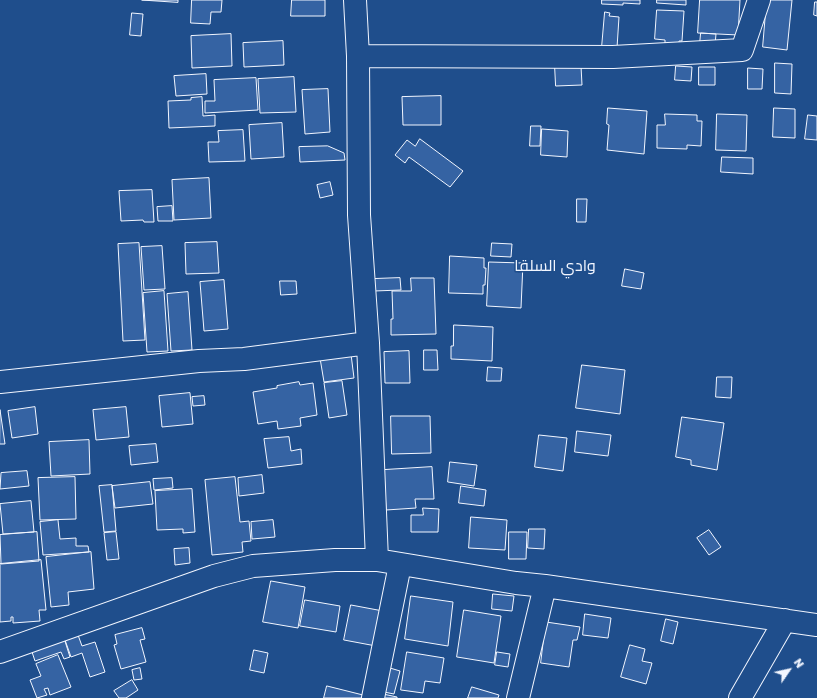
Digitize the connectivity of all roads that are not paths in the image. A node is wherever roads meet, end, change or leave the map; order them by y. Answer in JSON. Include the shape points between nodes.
{"nodes":[{"id":1,"x":355,"y":0,"type":"edge"},
{"id":2,"x":759,"y":0,"type":"edge"},
{"id":3,"x":358,"y":56,"type":"junction"},
{"id":4,"x":368,"y":343,"type":"junction"},
{"id":5,"x":0,"y":382,"type":"edge"},
{"id":6,"x":377,"y":560,"type":"junction"},
{"id":7,"x":400,"y":564,"type":"junction"},
{"id":8,"x":545,"y":586,"type":"junction"},
{"id":9,"x":785,"y":620,"type":"junction"},
{"id":10,"x":817,"y":625,"type":"edge"},
{"id":11,"x":0,"y":652,"type":"edge"},
{"id":12,"x":373,"y":698,"type":"edge"},
{"id":13,"x":518,"y":698,"type":"edge"},
{"id":14,"x":740,"y":698,"type":"edge"}],
"edges":[{"from":1,"to":3,"type":"street"},
{"from":2,"to":3,"type":"street","via":[[742,50],[613,57]]},
{"from":3,"to":4,"type":"street","via":[[359,215]]},
{"from":4,"to":5,"type":"street","via":[[244,359],[199,361]]},
{"from":4,"to":6,"type":"street"},
{"from":6,"to":7,"type":"street"},
{"from":6,"to":11,"type":"street","via":[[335,560],[253,566],[214,576]]},
{"from":7,"to":8,"type":"street"},
{"from":7,"to":12,"type":"street"},
{"from":8,"to":9,"type":"street"},
{"from":8,"to":13,"type":"street"},
{"from":9,"to":10,"type":"street"},
{"from":9,"to":14,"type":"street"}]}
